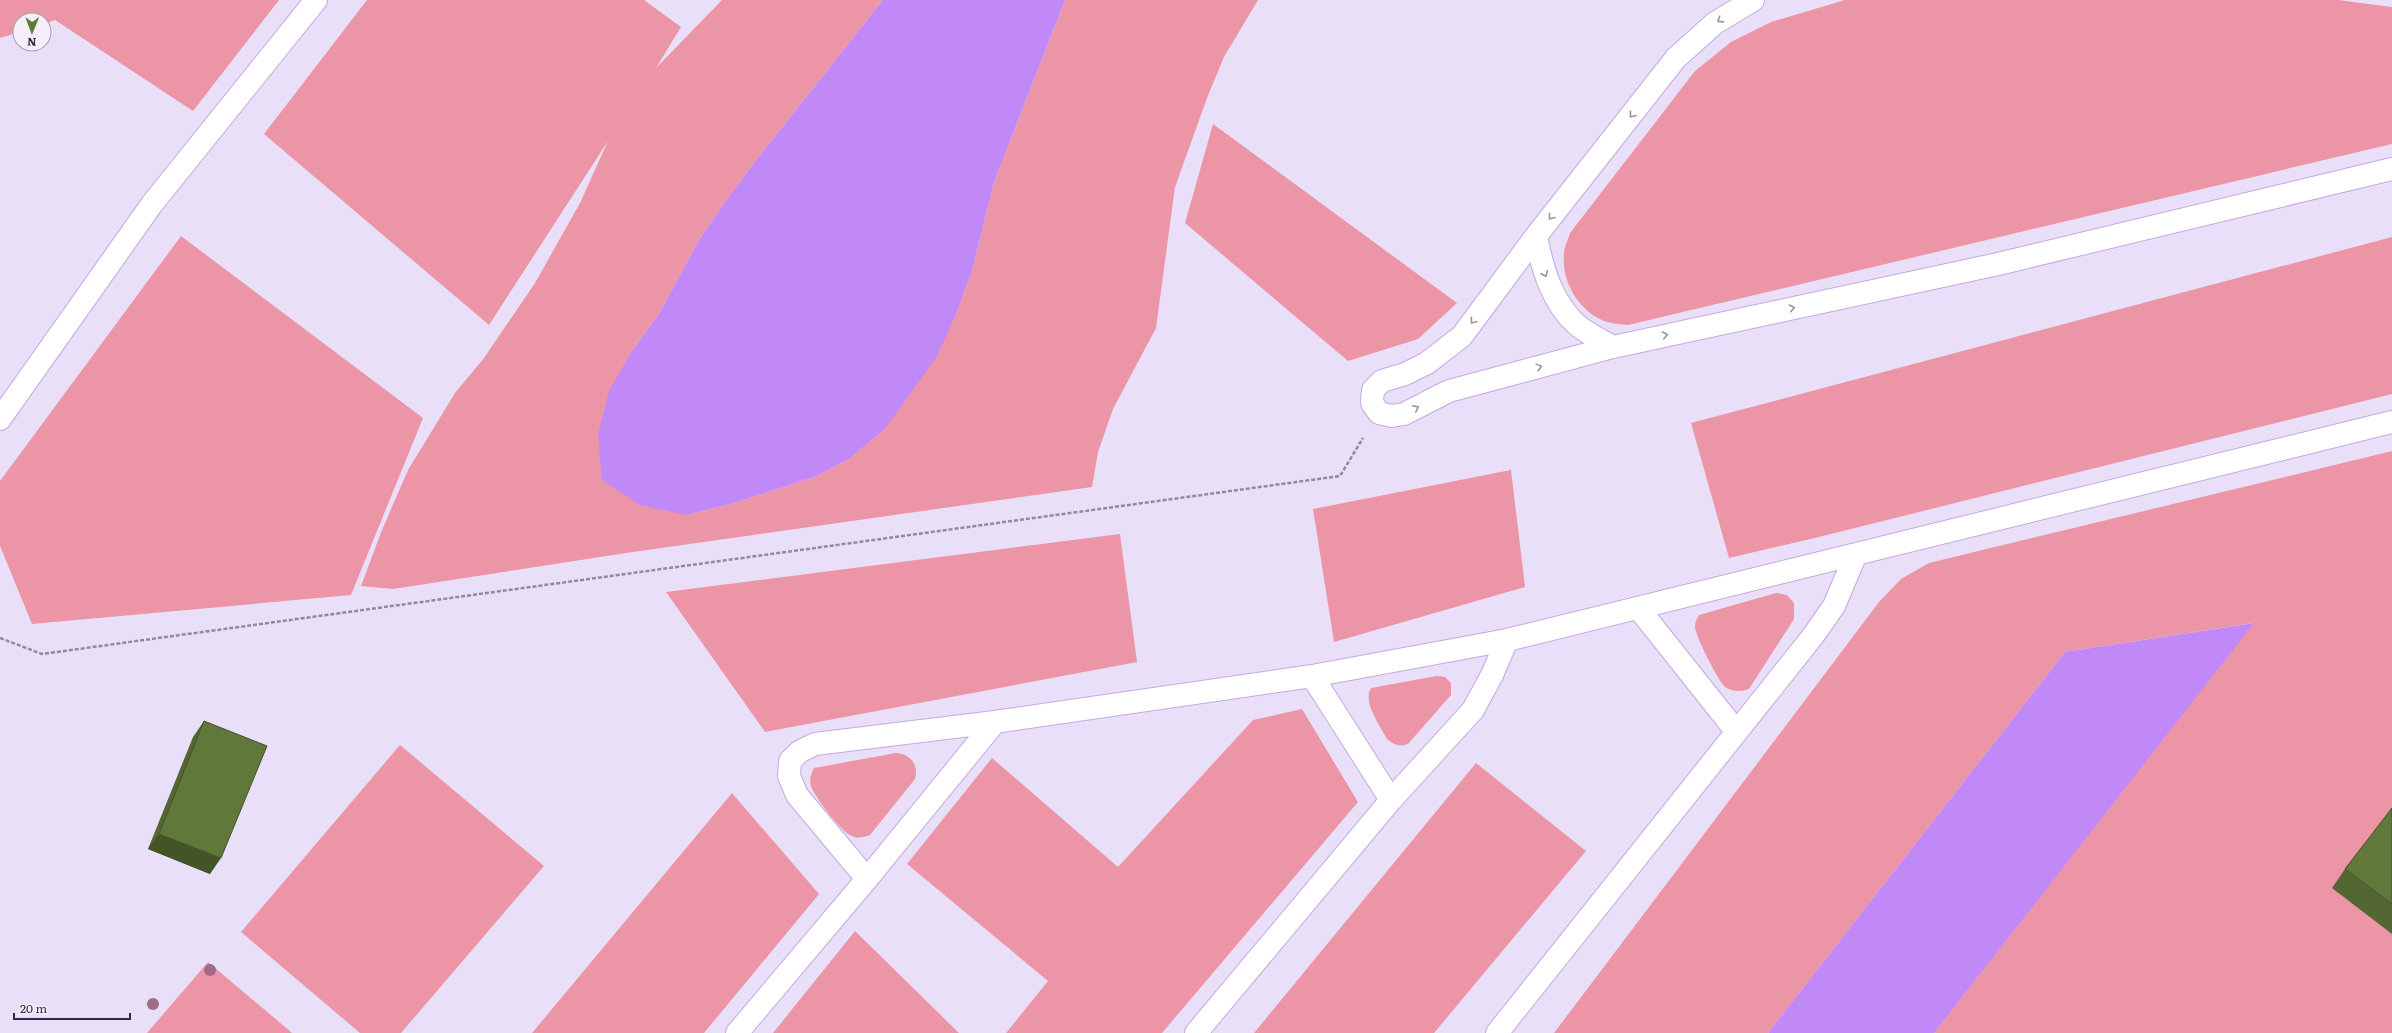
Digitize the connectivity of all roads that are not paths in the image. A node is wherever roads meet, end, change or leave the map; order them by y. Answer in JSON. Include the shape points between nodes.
{"nodes":[{"id":1,"x":316,"y":0,"type":"edge"},
{"id":2,"x":1753,"y":0,"type":"edge"},
{"id":3,"x":2392,"y":168,"type":"edge"},
{"id":4,"x":1536,"y":236,"type":"junction"},
{"id":5,"x":1613,"y":347,"type":"junction"},
{"id":6,"x":0,"y":418,"type":"edge"},
{"id":7,"x":2392,"y":422,"type":"edge"},
{"id":8,"x":1856,"y":554,"type":"junction"},
{"id":9,"x":1639,"y":609,"type":"junction"},
{"id":10,"x":1507,"y":640,"type":"junction"},
{"id":11,"x":1312,"y":676,"type":"junction"},
{"id":12,"x":995,"y":722,"type":"junction"},
{"id":13,"x":1736,"y":732,"type":"junction"},
{"id":14,"x":1391,"y":800,"type":"junction"},
{"id":15,"x":867,"y":879,"type":"junction"},
{"id":16,"x":736,"y":1033,"type":"edge"},
{"id":17,"x":1196,"y":1033,"type":"edge"},
{"id":18,"x":1497,"y":1033,"type":"edge"}],
"edges":[{"from":1,"to":6,"type":"street","via":[[152,204]]},
{"from":2,"to":4,"type":"street","one_way":true,"via":[[1715,23],[1676,58]]},
{"from":5,"to":3,"type":"street","one_way":true,"via":[[1998,264]]},
{"from":4,"to":5,"type":"street","one_way":true,"via":[[1542,269],[1559,303],[1576,324]]},
{"from":4,"to":5,"type":"street","one_way":true,"via":[[1462,336],[1427,363],[1404,374],[1382,380],[1373,390],[1372,403],[1379,412],[1392,416],[1404,414],[1448,391]]},
{"from":7,"to":8,"type":"street"},
{"from":8,"to":9,"type":"street"},
{"from":8,"to":13,"type":"street","via":[[1834,606]]},
{"from":9,"to":10,"type":"street"},
{"from":9,"to":13,"type":"street"},
{"from":10,"to":11,"type":"street"},
{"from":10,"to":14,"type":"street","via":[[1473,710]]},
{"from":11,"to":12,"type":"street"},
{"from":11,"to":14,"type":"street"},
{"from":12,"to":15,"type":"street"},
{"from":12,"to":15,"type":"street","via":[[815,744],[799,752],[790,761],[790,776],[797,795]]},
{"from":13,"to":18,"type":"street"},
{"from":14,"to":17,"type":"street"},
{"from":15,"to":16,"type":"street"}]}
